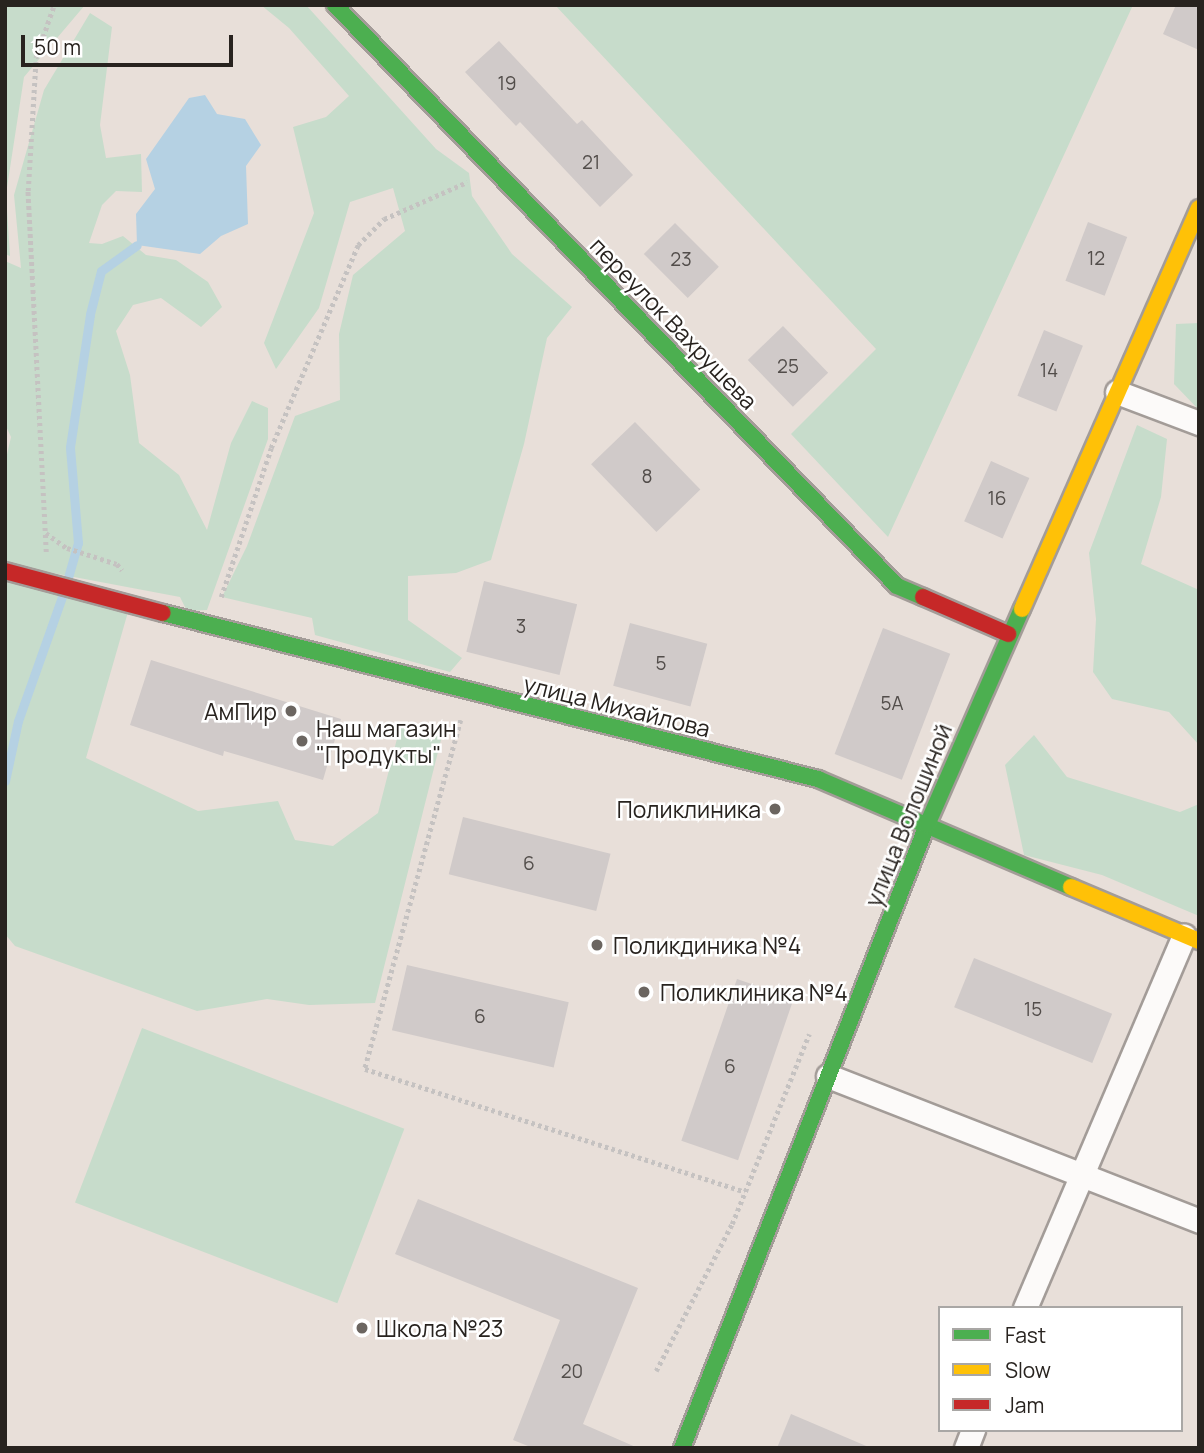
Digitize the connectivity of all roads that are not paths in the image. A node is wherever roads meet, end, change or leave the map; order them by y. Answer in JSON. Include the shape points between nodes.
{"nodes":[{"id":1,"x":335,"y":5,"type":"edge"},
{"id":2,"x":1199,"y":208,"type":"edge"},
{"id":3,"x":1116,"y":391,"type":"junction"},
{"id":4,"x":1199,"y":423,"type":"edge"},
{"id":5,"x":5,"y":571,"type":"edge"},
{"id":6,"x":1008,"y":634,"type":"junction"},
{"id":7,"x":927,"y":825,"type":"junction"},
{"id":8,"x":1191,"y":938,"type":"edge"},
{"id":9,"x":828,"y":1076,"type":"junction"},
{"id":10,"x":1082,"y":1175,"type":"junction"},
{"id":11,"x":1199,"y":1221,"type":"edge"},
{"id":12,"x":1026,"y":1306,"type":"edge"},
{"id":13,"x":682,"y":1448,"type":"edge"}],
"edges":[{"from":1,"to":6,"type":"street","name":"переулок Вахрушева","via":[[897,586]]},
{"from":2,"to":3,"type":"street","name":"улица Волошиной"},
{"from":3,"to":4,"type":"street"},
{"from":3,"to":6,"type":"street","name":"улица Волошиной"},
{"from":5,"to":7,"type":"street","name":"улица Михайлова","via":[[818,779]]},
{"from":6,"to":7,"type":"street","name":"улица Волошиной"},
{"from":7,"to":8,"type":"street","name":"улица Михайлова"},
{"from":7,"to":9,"type":"street","name":"улица Волошиной"},
{"from":8,"to":10,"type":"street"},
{"from":9,"to":10,"type":"street"},
{"from":9,"to":13,"type":"street","name":"улица Волошиной"},
{"from":10,"to":11,"type":"street"},
{"from":10,"to":12,"type":"street"}]}
